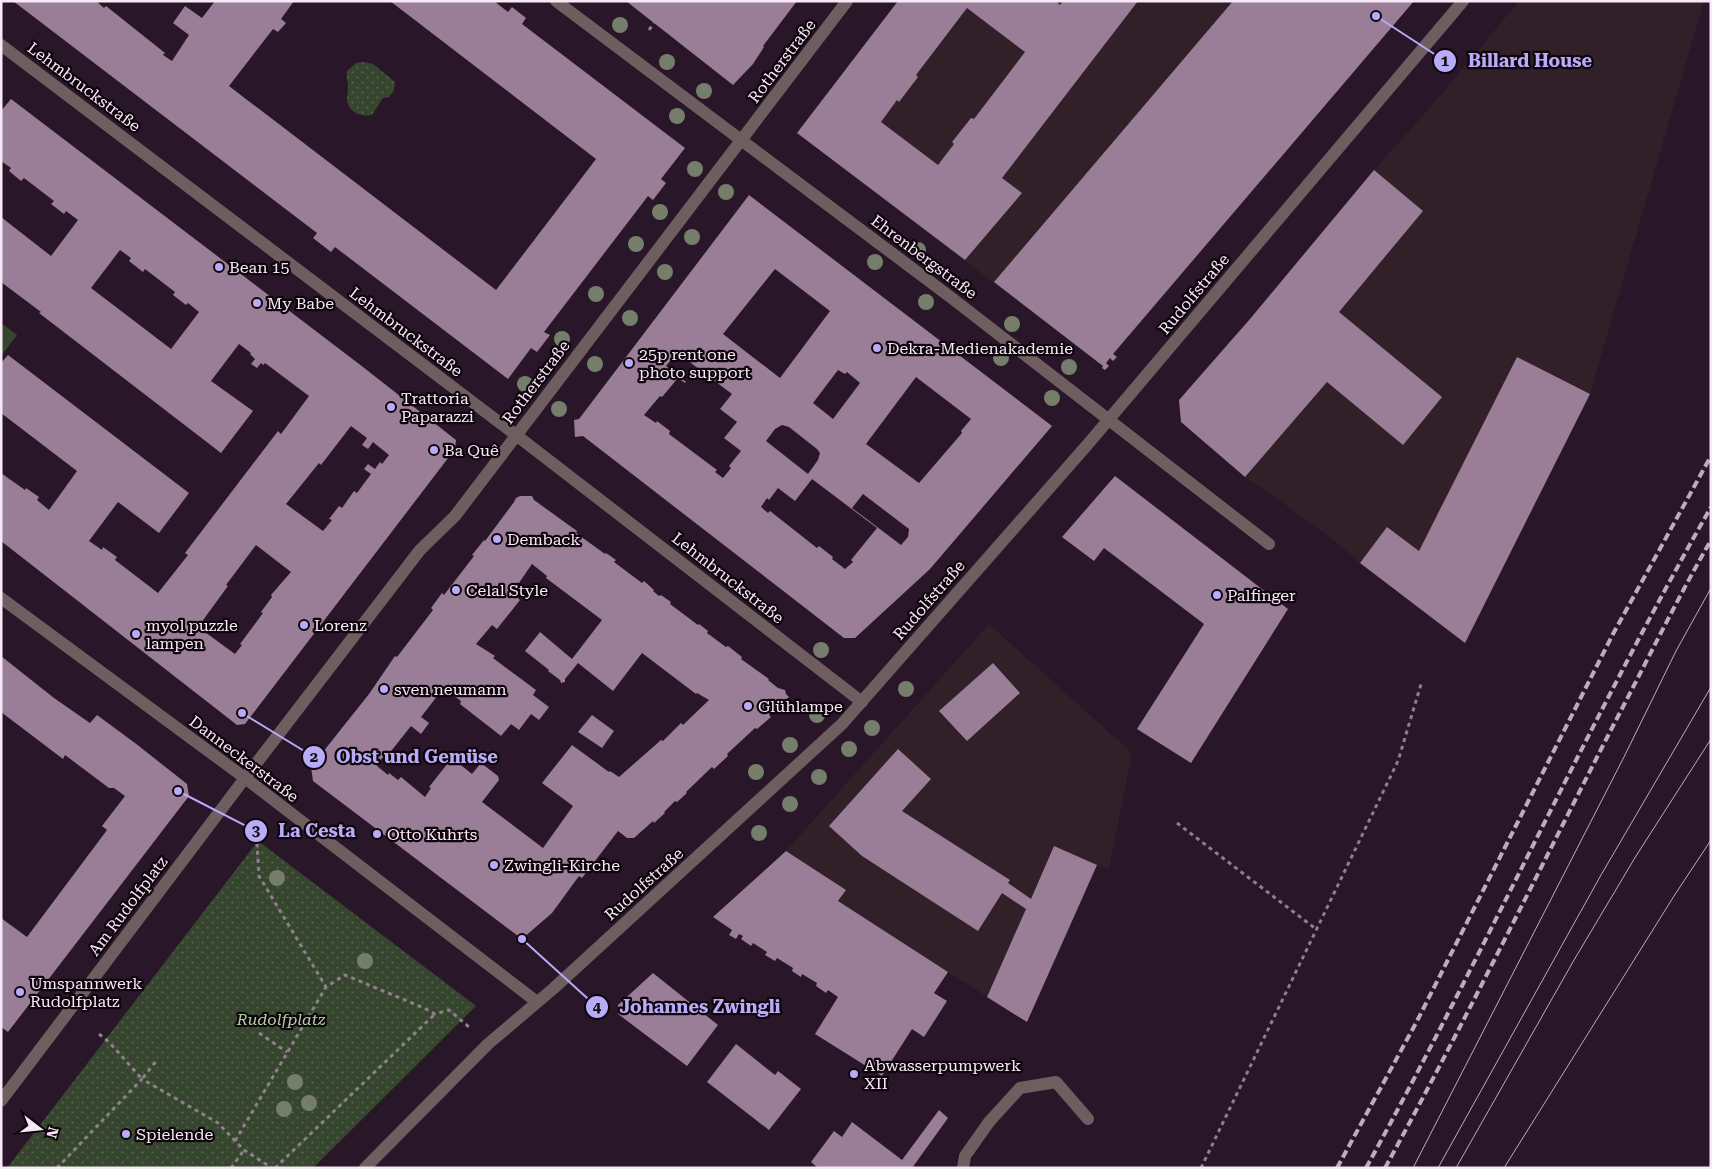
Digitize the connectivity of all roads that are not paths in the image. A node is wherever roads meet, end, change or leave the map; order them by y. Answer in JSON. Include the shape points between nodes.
{"nodes":[{"id":1,"x":556,"y":1,"type":"edge"},
{"id":2,"x":847,"y":1,"type":"edge"},
{"id":3,"x":1463,"y":1,"type":"edge"},
{"id":4,"x":1,"y":45,"type":"edge"},
{"id":5,"x":742,"y":140,"type":"junction"},
{"id":6,"x":1108,"y":420,"type":"junction"},
{"id":7,"x":516,"y":436,"type":"junction"},
{"id":8,"x":1269,"y":544,"type":"dead end"},
{"id":9,"x":1,"y":598,"type":"edge"},
{"id":10,"x":862,"y":702,"type":"junction"},
{"id":11,"x":245,"y":778,"type":"junction"},
{"id":12,"x":537,"y":1002,"type":"junction"},
{"id":13,"x":1,"y":1101,"type":"edge"},
{"id":14,"x":1088,"y":1119,"type":"dead end"},
{"id":15,"x":365,"y":1168,"type":"edge"},
{"id":16,"x":963,"y":1168,"type":"edge"}],
"edges":[{"from":1,"to":5,"type":"street","name":"Ehrenbergstraße"},
{"from":2,"to":5,"type":"street","name":"Rotherstraße"},
{"from":3,"to":6,"type":"street","name":"Rudolfstraße"},
{"from":4,"to":7,"type":"street","name":"Lehmbruckstraße"},
{"from":5,"to":6,"type":"street","name":"Ehrenbergstraße"},
{"from":5,"to":7,"type":"street","name":"Rotherstraße"},
{"from":6,"to":8,"type":"street","name":"Ehrenbergstraße"},
{"from":6,"to":10,"type":"street","name":"Rudolfstraße"},
{"from":7,"to":10,"type":"street","name":"Lehmbruckstraße"},
{"from":7,"to":11,"type":"street","name":"Rotherstraße","via":[[455,516],[420,550]]},
{"from":9,"to":11,"type":"street","name":"Danneckerstraße"},
{"from":10,"to":12,"type":"street","name":"Rudolfstraße","via":[[835,731]]},
{"from":11,"to":12,"type":"street","name":"Danneckerstraße"},
{"from":11,"to":13,"type":"street","name":"Am Rudolfplatz"},
{"from":12,"to":15,"type":"street","name":"Rudolfstraße","via":[[488,1044]]},
{"from":14,"to":16,"type":"street","via":[[1056,1082],[1020,1088],[989,1122],[965,1156]]}]}
